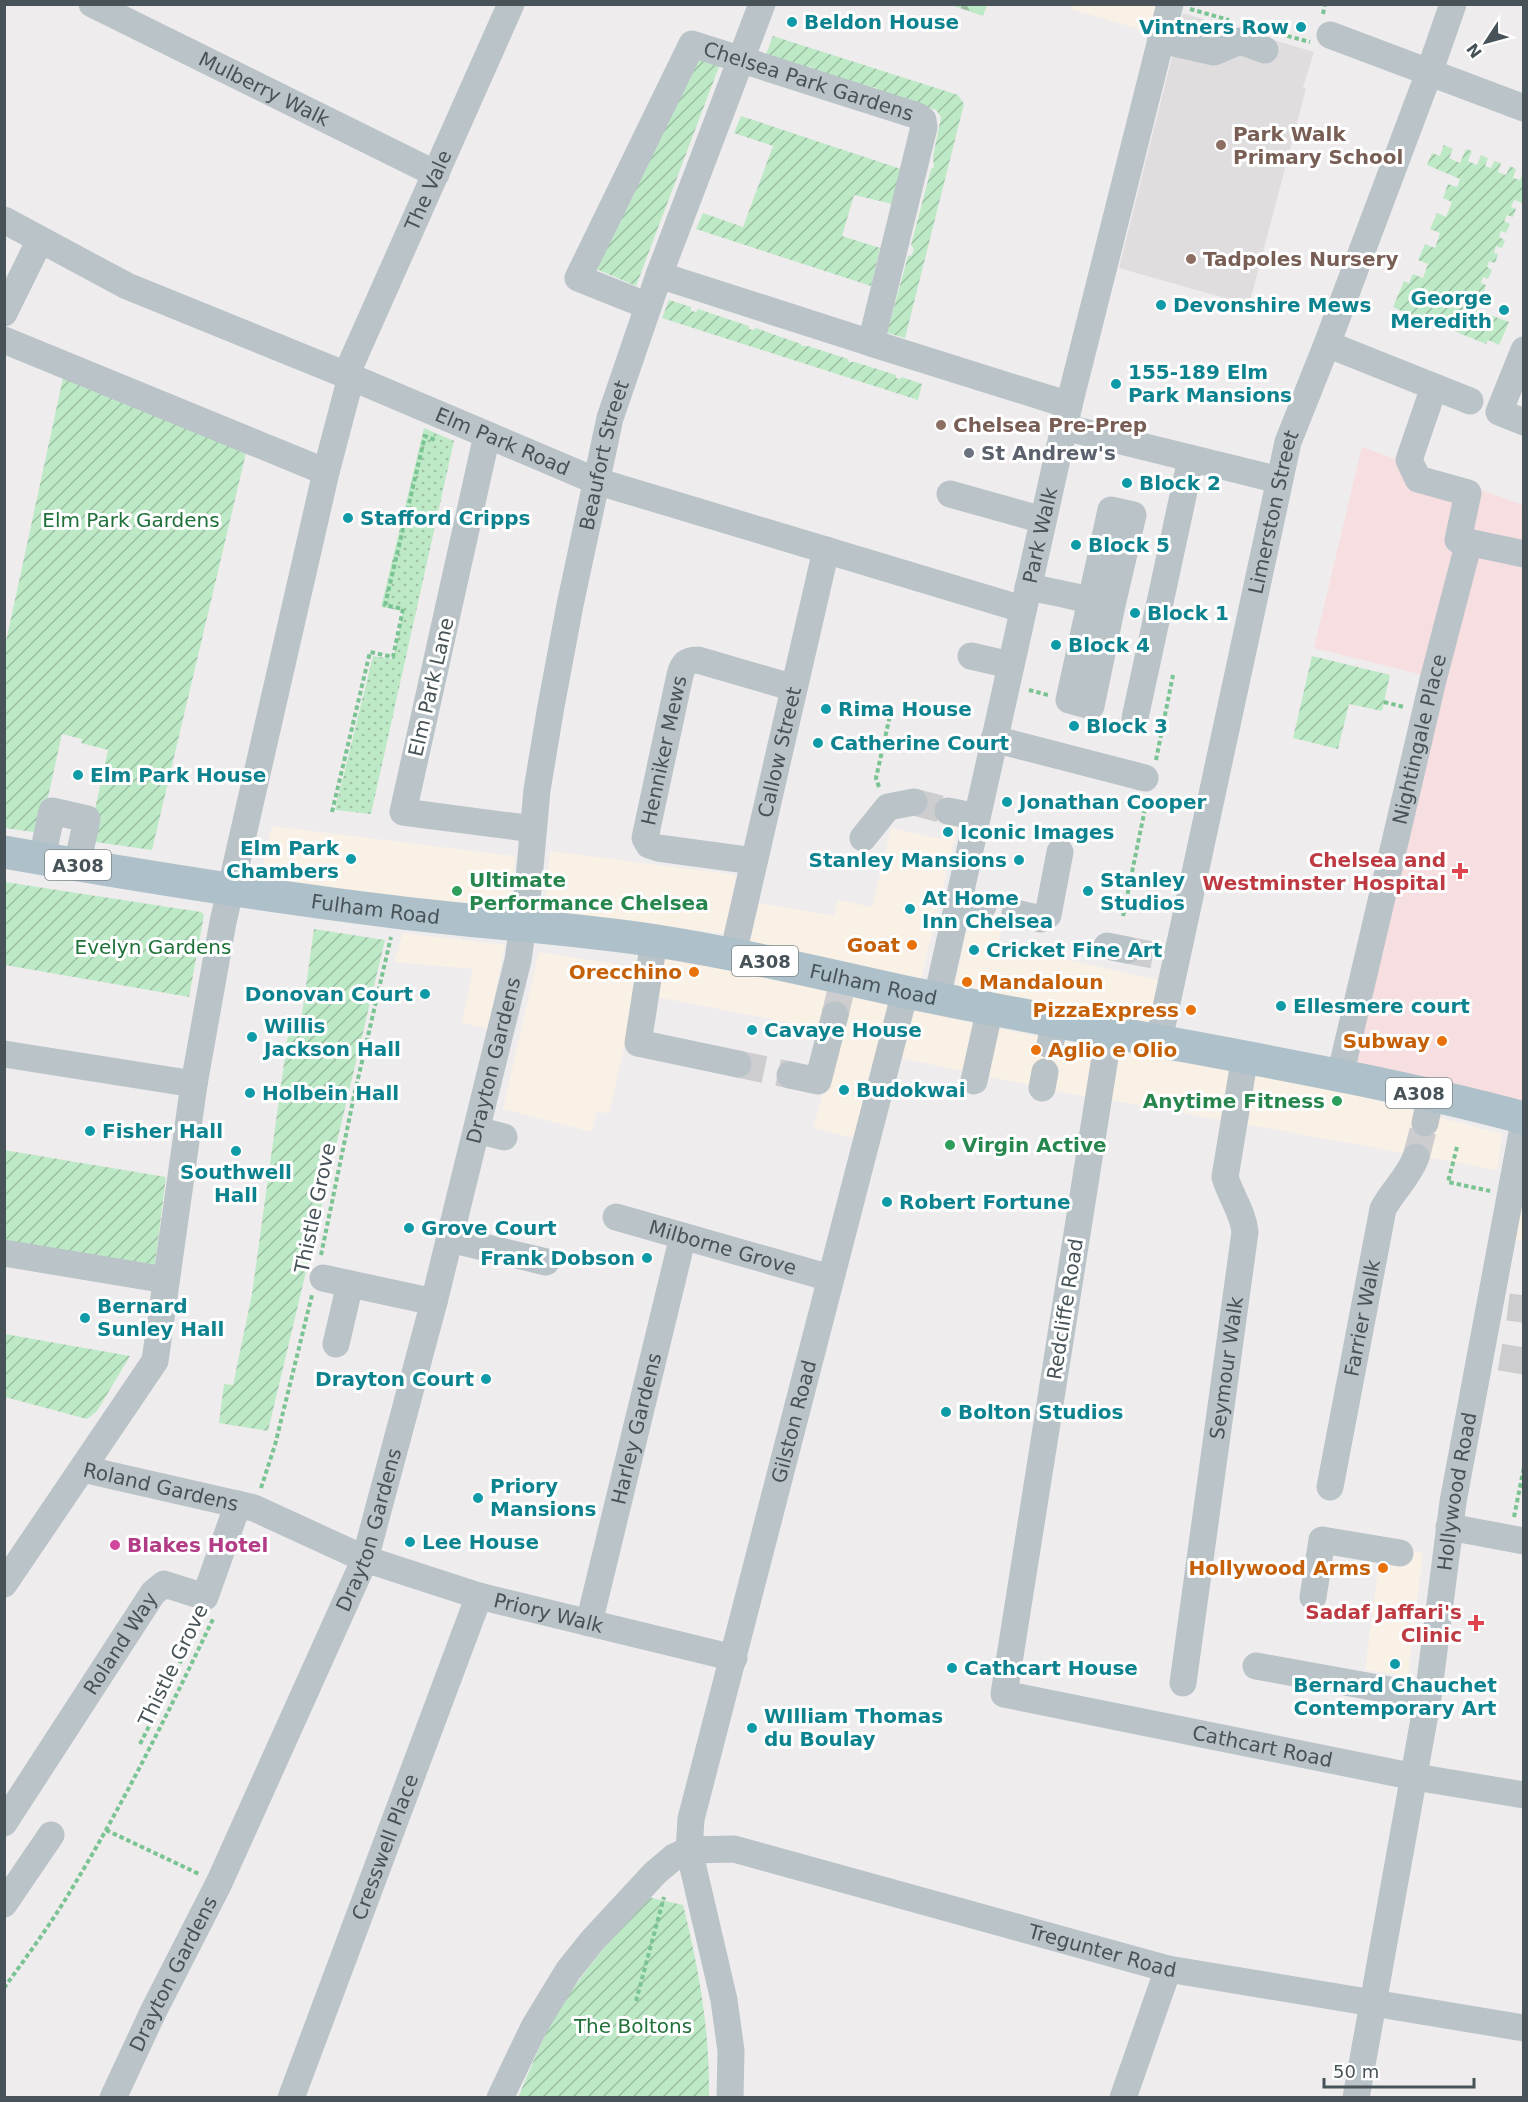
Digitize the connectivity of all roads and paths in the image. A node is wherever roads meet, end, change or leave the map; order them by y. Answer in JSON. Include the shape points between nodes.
{"nodes":[{"id":1,"x":92,"y":4,"type":"edge"},
{"id":2,"x":511,"y":4,"type":"edge"},
{"id":3,"x":762,"y":4,"type":"edge"},
{"id":4,"x":1170,"y":4,"type":"edge"},
{"id":5,"x":1453,"y":4,"type":"edge"},
{"id":6,"x":1330,"y":35,"type":"dead end"},
{"id":7,"x":1161,"y":40,"type":"junction"},
{"id":8,"x":1265,"y":50,"type":"dead end"},
{"id":9,"x":740,"y":59,"type":"junction"},
{"id":10,"x":1429,"y":73,"type":"junction"},
{"id":11,"x":1524,"y":108,"type":"edge"},
{"id":12,"x":436,"y":174,"type":"junction"},
{"id":13,"x":4,"y":220,"type":"edge"},
{"id":14,"x":40,"y":240,"type":"junction"},
{"id":15,"x":659,"y":275,"type":"junction"},
{"id":16,"x":648,"y":306,"type":"junction"},
{"id":17,"x":4,"y":313,"type":"edge"},
{"id":18,"x":4,"y":339,"type":"edge"},
{"id":19,"x":871,"y":343,"type":"junction"},
{"id":20,"x":1327,"y":344,"type":"junction"},
{"id":21,"x":1524,"y":350,"type":"edge"},
{"id":22,"x":349,"y":376,"type":"junction"},
{"id":23,"x":1434,"y":387,"type":"junction"},
{"id":24,"x":1470,"y":401,"type":"dead end"},
{"id":25,"x":1066,"y":416,"type":"junction"},
{"id":26,"x":445,"y":417,"type":"junction"},
{"id":27,"x":1511,"y":417,"type":"edge"},
{"id":28,"x":487,"y":435,"type":"junction"},
{"id":29,"x":1191,"y":459,"type":"junction"},
{"id":30,"x":326,"y":472,"type":"junction"},
{"id":31,"x":1279,"y":480,"type":"junction"},
{"id":32,"x":596,"y":482,"type":"junction"},
{"id":33,"x":950,"y":494,"type":"dead end"},
{"id":34,"x":1043,"y":520,"type":"junction"},
{"id":35,"x":1469,"y":542,"type":"junction"},
{"id":36,"x":826,"y":550,"type":"junction"},
{"id":37,"x":1524,"y":554,"type":"edge"},
{"id":38,"x":1025,"y":598,"type":"junction"},
{"id":39,"x":962,"y":655,"type":"dead end"},
{"id":40,"x":1008,"y":674,"type":"junction"},
{"id":41,"x":794,"y":688,"type":"junction"},
{"id":42,"x":1069,"y":700,"type":"joint"},
{"id":43,"x":1384,"y":702,"type":"dead end"},
{"id":44,"x":1395,"y":705,"type":"dead end"},
{"id":45,"x":891,"y":711,"type":"dead end"},
{"id":46,"x":1135,"y":718,"type":"dead end"},
{"id":47,"x":994,"y":739,"type":"junction"},
{"id":48,"x":1145,"y":778,"type":"dead end"},
{"id":49,"x":901,"y":805,"type":"joint"},
{"id":50,"x":948,"y":811,"type":"tunnel mouth"},
{"id":51,"x":332,"y":812,"type":"dead end"},
{"id":52,"x":977,"y":817,"type":"junction"},
{"id":53,"x":532,"y":829,"type":"junction"},
{"id":54,"x":863,"y":838,"type":"dead end"},
{"id":55,"x":4,"y":852,"type":"edge"},
{"id":56,"x":1060,"y":852,"type":"dead end"},
{"id":57,"x":42,"y":859,"type":"junction"},
{"id":58,"x":754,"y":861,"type":"junction"},
{"id":59,"x":77,"y":865,"type":"junction"},
{"id":60,"x":231,"y":890,"type":"junction"},
{"id":61,"x":396,"y":913,"type":"junction"},
{"id":62,"x":1015,"y":913,"type":"dead end"},
{"id":63,"x":524,"y":926,"type":"junction"},
{"id":64,"x":654,"y":941,"type":"junction"},
{"id":65,"x":733,"y":954,"type":"junction"},
{"id":66,"x":904,"y":992,"type":"junction"},
{"id":67,"x":840,"y":996,"type":"junction"},
{"id":68,"x":937,"y":998,"type":"junction"},
{"id":69,"x":990,"y":1008,"type":"junction"},
{"id":70,"x":1109,"y":1032,"type":"junction"},
{"id":71,"x":1160,"y":1040,"type":"junction"},
{"id":72,"x":4,"y":1054,"type":"edge"},
{"id":73,"x":1245,"y":1056,"type":"junction"},
{"id":74,"x":738,"y":1064,"type":"tunnel mouth"},
{"id":75,"x":790,"y":1075,"type":"tunnel mouth"},
{"id":76,"x":1340,"y":1076,"type":"junction"},
{"id":77,"x":974,"y":1081,"type":"dead end"},
{"id":78,"x":194,"y":1084,"type":"junction"},
{"id":79,"x":1524,"y":1118,"type":"edge"},
{"id":80,"x":1524,"y":1122,"type":"edge"},
{"id":81,"x":477,"y":1130,"type":"junction"},
{"id":82,"x":504,"y":1137,"type":"dead end"},
{"id":83,"x":1457,"y":1147,"type":"dead end"},
{"id":84,"x":1416,"y":1157,"type":"tunnel mouth"},
{"id":85,"x":1483,"y":1189,"type":"dead end"},
{"id":86,"x":1515,"y":1215,"type":"edge"},
{"id":87,"x":616,"y":1216,"type":"dead end"},
{"id":88,"x":683,"y":1236,"type":"junction"},
{"id":89,"x":450,"y":1239,"type":"junction"},
{"id":90,"x":4,"y":1253,"type":"edge"},
{"id":91,"x":546,"y":1262,"type":"dead end"},
{"id":92,"x":319,"y":1277,"type":"junction"},
{"id":93,"x":830,"y":1278,"type":"junction"},
{"id":94,"x":166,"y":1280,"type":"junction"},
{"id":95,"x":350,"y":1284,"type":"junction"},
{"id":96,"x":434,"y":1302,"type":"junction"},
{"id":97,"x":336,"y":1344,"type":"dead end"},
{"id":98,"x":1524,"y":1467,"type":"edge"},
{"id":99,"x":83,"y":1468,"type":"junction"},
{"id":100,"x":1329,"y":1487,"type":"dead end"},
{"id":101,"x":246,"y":1506,"type":"junction"},
{"id":102,"x":1449,"y":1527,"type":"junction"},
{"id":103,"x":1517,"y":1540,"type":"edge"},
{"id":104,"x":365,"y":1559,"type":"junction"},
{"id":105,"x":1446,"y":1560,"type":"junction"},
{"id":106,"x":4,"y":1584,"type":"edge"},
{"id":107,"x":479,"y":1596,"type":"junction"},
{"id":108,"x":1313,"y":1597,"type":"dead end"},
{"id":109,"x":210,"y":1607,"type":"junction"},
{"id":110,"x":589,"y":1623,"type":"junction"},
{"id":111,"x":734,"y":1658,"type":"junction"},
{"id":112,"x":1256,"y":1666,"type":"dead end"},
{"id":113,"x":1184,"y":1683,"type":"dead end"},
{"id":114,"x":1004,"y":1694,"type":"joint"},
{"id":115,"x":1428,"y":1697,"type":"junction"},
{"id":116,"x":140,"y":1743,"type":"dead end"},
{"id":117,"x":1415,"y":1777,"type":"junction"},
{"id":118,"x":1524,"y":1795,"type":"edge"},
{"id":119,"x":4,"y":1823,"type":"edge"},
{"id":120,"x":106,"y":1830,"type":"junction"},
{"id":121,"x":51,"y":1835,"type":"dead end"},
{"id":122,"x":689,"y":1851,"type":"junction"},
{"id":123,"x":219,"y":1883,"type":"junction"},
{"id":124,"x":663,"y":1900,"type":"dead end"},
{"id":125,"x":4,"y":1904,"type":"edge"},
{"id":126,"x":1168,"y":1969,"type":"junction"},
{"id":127,"x":4,"y":1988,"type":"edge"},
{"id":128,"x":636,"y":2001,"type":"dead end"},
{"id":129,"x":1373,"y":2003,"type":"junction"},
{"id":130,"x":1524,"y":2028,"type":"edge"},
{"id":131,"x":113,"y":2097,"type":"edge"},
{"id":132,"x":291,"y":2097,"type":"edge"},
{"id":133,"x":500,"y":2097,"type":"edge"},
{"id":134,"x":730,"y":2097,"type":"edge"},
{"id":135,"x":1123,"y":2097,"type":"edge"},
{"id":136,"x":1356,"y":2097,"type":"edge"}],
"edges":[{"from":1,"to":12,"type":"street","name":"Mulberry Walk"},
{"from":2,"to":12,"type":"street","name":"The Vale"},
{"from":3,"to":9,"type":"street","name":"Beaufort Street"},
{"from":4,"to":7,"type":"street","name":"Park Walk"},
{"from":5,"to":10,"type":"street","name":"Limerston Street"},
{"from":6,"to":10,"type":"street"},
{"from":7,"to":8,"type":"street","via":[[1214,52],[1240,41]]},
{"from":7,"to":25,"type":"street","name":"Park Walk"},
{"from":9,"to":15,"type":"street","name":"Beaufort Street"},
{"from":9,"to":16,"type":"street","name":"Chelsea Park Gardens","via":[[692,44],[578,278]]},
{"from":9,"to":19,"type":"street","name":"Chelsea Park Gardens","via":[[923,120]]},
{"from":10,"to":11,"type":"street"},
{"from":10,"to":20,"type":"street","name":"Limerston Street"},
{"from":12,"to":22,"type":"street","name":"The Vale"},
{"from":13,"to":14,"type":"street","name":"Elm Park Road"},
{"from":14,"to":17,"type":"street"},
{"from":14,"to":22,"type":"street","name":"Elm Park Road","via":[[128,286]]},
{"from":15,"to":16,"type":"street","name":"Beaufort Street"},
{"from":15,"to":19,"type":"street"},
{"from":16,"to":32,"type":"street","name":"Beaufort Street","via":[[610,418]]},
{"from":18,"to":30,"type":"street"},
{"from":19,"to":25,"type":"street"},
{"from":20,"to":23,"type":"street"},
{"from":20,"to":31,"type":"street","name":"Limerston Street","via":[[1288,442]]},
{"from":21,"to":27,"type":"street"},
{"from":22,"to":26,"type":"street","name":"Elm Park Road"},
{"from":22,"to":30,"type":"street"},
{"from":23,"to":24,"type":"street"},
{"from":23,"to":35,"type":"street","via":[[1409,460],[1418,479],[1468,493],[1458,540]]},
{"from":25,"to":29,"type":"street"},
{"from":25,"to":34,"type":"street","name":"Park Walk"},
{"from":26,"to":28,"type":"street","name":"Elm Park Road"},
{"from":26,"to":51,"type":"path","via":[[437,441],[424,436],[385,605],[403,609],[393,657],[370,652]]},
{"from":28,"to":32,"type":"street","name":"Elm Park Road"},
{"from":28,"to":53,"type":"street","name":"Elm Park Lane","via":[[403,812]]},
{"from":29,"to":31,"type":"street"},
{"from":29,"to":46,"type":"street"},
{"from":30,"to":60,"type":"street"},
{"from":31,"to":71,"type":"street","name":"Limerston Street","via":[[1141,953]]},
{"from":32,"to":36,"type":"street","name":"Elm Park Road"},
{"from":32,"to":53,"type":"street","name":"Beaufort Street","via":[[551,706]]},
{"from":33,"to":34,"type":"street"},
{"from":34,"to":38,"type":"street","name":"Park Walk"},
{"from":35,"to":37,"type":"street"},
{"from":35,"to":76,"type":"street","name":"Nightingale Place"},
{"from":36,"to":38,"type":"street","name":"Elm Park Road"},
{"from":36,"to":41,"type":"street","name":"Callow Street"},
{"from":38,"to":40,"type":"street","name":"Park Walk"},
{"from":38,"to":42,"type":"street","name":"Elm Park Road","via":[[1102,602]]},
{"from":39,"to":40,"type":"street"},
{"from":40,"to":42,"type":"path"},
{"from":40,"to":47,"type":"street","name":"Park Walk"},
{"from":41,"to":58,"type":"street","name":"Callow Street"},
{"from":41,"to":58,"type":"street","name":"Henniker Mews","via":[[698,660],[682,665],[645,838],[649,845],[658,848]]},
{"from":43,"to":44,"type":"path"},
{"from":45,"to":49,"type":"path","via":[[876,778]]},
{"from":47,"to":48,"type":"street"},
{"from":47,"to":52,"type":"street","name":"Park Walk"},
{"from":49,"to":54,"type":"street"},
{"from":50,"to":52,"type":"street"},
{"from":52,"to":68,"type":"street","name":"Park Walk","via":[[970,904]]},
{"from":53,"to":63,"type":"street","name":"Beaufort Street"},
{"from":55,"to":57,"type":"main road","name":"Fulham Road","number":"A308"},
{"from":56,"to":62,"type":"street","via":[[1048,915],[1041,919]]},
{"from":57,"to":59,"type":"main road","name":"Fulham Road","number":"A308"},
{"from":57,"to":59,"type":"street","via":[[52,811],[87,819]]},
{"from":58,"to":65,"type":"street","name":"Callow Street"},
{"from":59,"to":60,"type":"main road","name":"Fulham Road","number":"A308"},
{"from":60,"to":61,"type":"main road","name":"Fulham Road","number":"A308"},
{"from":60,"to":78,"type":"street"},
{"from":61,"to":63,"type":"main road","name":"Fulham Road","number":"A308"},
{"from":61,"to":92,"type":"path","name":"Thistle Grove","via":[[354,1096]]},
{"from":63,"to":64,"type":"main road","name":"Fulham Road","number":"A308"},
{"from":63,"to":81,"type":"street","name":"Drayton Gardens"},
{"from":64,"to":65,"type":"main road","name":"Fulham Road","number":"A308"},
{"from":64,"to":74,"type":"street","via":[[638,1043]]},
{"from":65,"to":67,"type":"main road","name":"Fulham Road","number":"A308"},
{"from":66,"to":67,"type":"main road","name":"Fulham Road","number":"A308"},
{"from":66,"to":68,"type":"main road","name":"Fulham Road","number":"A308"},
{"from":66,"to":93,"type":"street","name":"Gilston Road"},
{"from":67,"to":75,"type":"street","via":[[818,1081]]},
{"from":68,"to":69,"type":"main road","name":"Fulham Road","number":"A308"},
{"from":69,"to":70,"type":"main road","name":"Fulham Road","number":"A308","via":[[1052,1033]]},
{"from":69,"to":77,"type":"street"},
{"from":70,"to":71,"type":"main road","name":"Fulham Road","number":"A308"},
{"from":70,"to":114,"type":"street","name":"Redcliffe Road"},
{"from":71,"to":73,"type":"main road","name":"Fulham Road","number":"A308"},
{"from":72,"to":78,"type":"street"},
{"from":73,"to":76,"type":"main road","name":"Fulham Road","number":"A308"},
{"from":73,"to":113,"type":"street","name":"Seymour Walk","via":[[1225,1177],[1245,1232]]},
{"from":76,"to":79,"type":"main road","name":"Fulham Road","number":"A308","via":[[1428,1109]]},
{"from":78,"to":94,"type":"street"},
{"from":80,"to":86,"type":"street","name":"Hollywood Road"},
{"from":81,"to":82,"type":"street"},
{"from":81,"to":89,"type":"street","name":"Drayton Gardens"},
{"from":83,"to":85,"type":"path","via":[[1448,1182]]},
{"from":84,"to":100,"type":"street","name":"Farrier Walk","via":[[1383,1209]]},
{"from":86,"to":102,"type":"street","name":"Hollywood Road","via":[[1491,1356]]},
{"from":87,"to":88,"type":"street","name":"Milborne Grove"},
{"from":88,"to":93,"type":"street","name":"Milborne Grove"},
{"from":88,"to":110,"type":"street","name":"Harley Gardens"},
{"from":89,"to":91,"type":"street"},
{"from":89,"to":96,"type":"street","name":"Drayton Gardens"},
{"from":90,"to":94,"type":"street"},
{"from":92,"to":95,"type":"street"},
{"from":92,"to":101,"type":"path","name":"Thistle Grove","via":[[274,1445]]},
{"from":93,"to":111,"type":"street","name":"Gilston Road"},
{"from":94,"to":99,"type":"street","via":[[155,1361]]},
{"from":95,"to":96,"type":"street"},
{"from":95,"to":97,"type":"street"},
{"from":96,"to":104,"type":"street","name":"Drayton Gardens"},
{"from":98,"to":103,"type":"path"},
{"from":99,"to":101,"type":"street","name":"Roland Gardens"},
{"from":99,"to":106,"type":"street","name":"Roland Gardens"},
{"from":101,"to":104,"type":"street","name":"Roland Gardens"},
{"from":101,"to":109,"type":"street"},
{"from":102,"to":103,"type":"street"},
{"from":102,"to":105,"type":"street","name":"Hollywood Road"},
{"from":104,"to":107,"type":"street","name":"Priory Walk"},
{"from":104,"to":123,"type":"street","name":"Drayton Gardens"},
{"from":105,"to":108,"type":"street","via":[[1322,1540]]},
{"from":105,"to":115,"type":"street","name":"Hollywood Road"},
{"from":107,"to":110,"type":"street","name":"Priory Walk"},
{"from":107,"to":132,"type":"street","name":"Cresswell Place"},
{"from":109,"to":116,"type":"path","via":[[200,1616]]},
{"from":109,"to":119,"type":"street","name":"Roland Way","via":[[164,1584],[153,1593]]},
{"from":109,"to":120,"type":"path","name":"Thistle Grove","via":[[169,1710]]},
{"from":110,"to":111,"type":"street","name":"Priory Walk"},
{"from":111,"to":122,"type":"street","name":"Gilston Road","via":[[697,1790]]},
{"from":112,"to":115,"type":"street"},
{"from":114,"to":117,"type":"street","name":"Cathcart Road"},
{"from":115,"to":117,"type":"street","name":"Hollywood Road"},
{"from":117,"to":118,"type":"street","name":"Cathcart Road"},
{"from":117,"to":129,"type":"street","name":"Hollywood Road"},
{"from":120,"to":123,"type":"path"},
{"from":120,"to":127,"type":"path","name":"Thistle Grove","via":[[70,1893]]},
{"from":121,"to":125,"type":"street"},
{"from":122,"to":126,"type":"street","name":"Tregunter Road","via":[[734,1849]]},
{"from":122,"to":133,"type":"street","via":[[674,1857],[655,1873],[568,1971],[534,2027]]},
{"from":122,"to":134,"type":"street","via":[[724,2000],[731,2051]]},
{"from":123,"to":131,"type":"street","name":"Drayton Gardens"},
{"from":124,"to":128,"type":"path"},
{"from":126,"to":129,"type":"street","name":"Tregunter Road"},
{"from":126,"to":135,"type":"street"},
{"from":129,"to":130,"type":"street","name":"Tregunter Road"},
{"from":129,"to":136,"type":"street","name":"Hollywood Road"}]}
